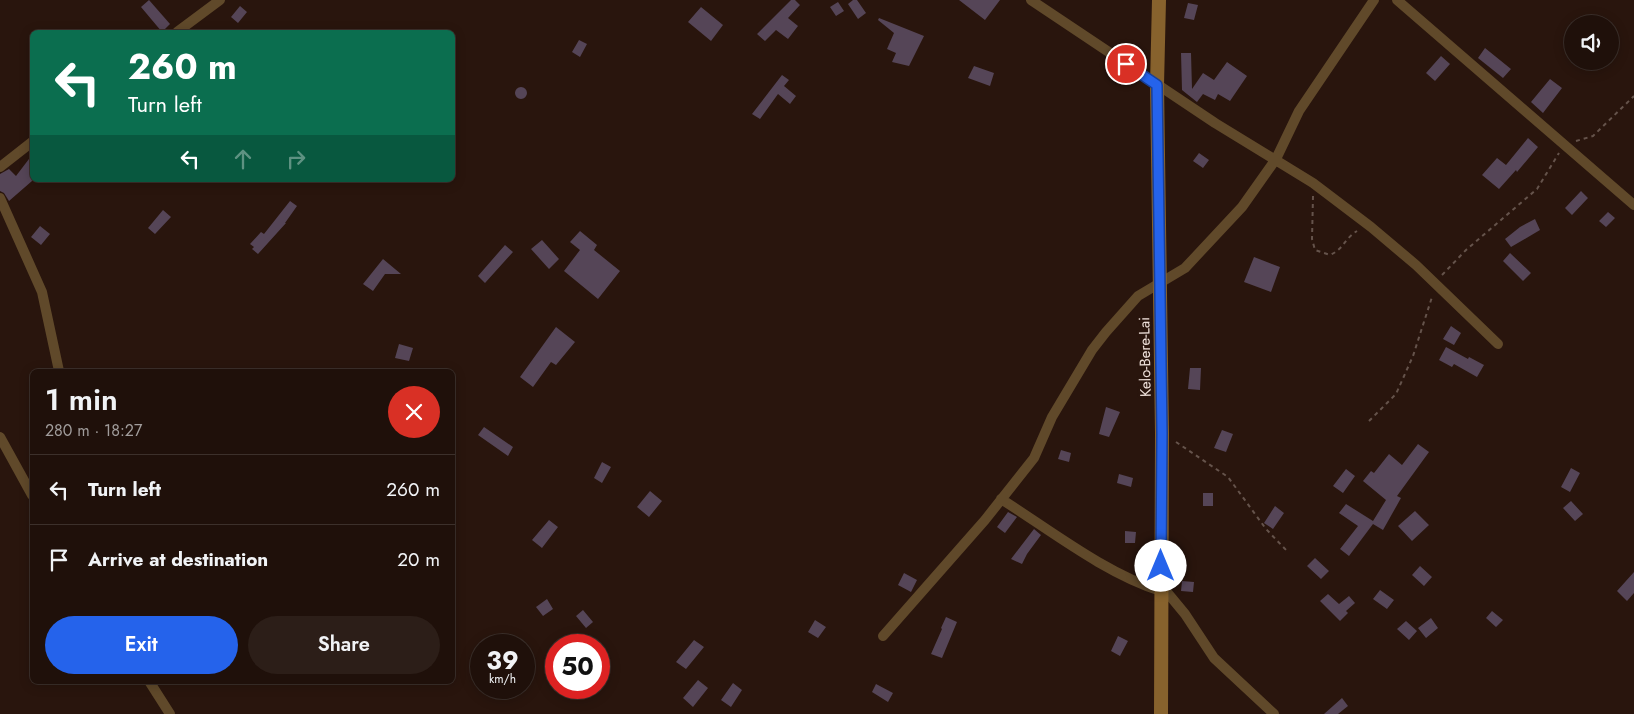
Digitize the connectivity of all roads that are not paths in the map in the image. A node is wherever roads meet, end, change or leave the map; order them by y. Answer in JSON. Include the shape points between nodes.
{"nodes":[{"id":1,"x":220,"y":0,"type":"edge"},
{"id":2,"x":1031,"y":0,"type":"edge"},
{"id":3,"x":1159,"y":0,"type":"edge"},
{"id":4,"x":1374,"y":0,"type":"edge"},
{"id":5,"x":1397,"y":0,"type":"edge"},
{"id":6,"x":180,"y":30,"type":"edge"},
{"id":7,"x":1157,"y":85,"type":"junction"},
{"id":8,"x":30,"y":144,"type":"edge"},
{"id":9,"x":1276,"y":159,"type":"junction"},
{"id":10,"x":0,"y":167,"type":"edge"},
{"id":11,"x":0,"y":198,"type":"edge"},
{"id":12,"x":1634,"y":205,"type":"edge"},
{"id":13,"x":1160,"y":283,"type":"junction"},
{"id":14,"x":1498,"y":344,"type":"dead end"},
{"id":15,"x":59,"y":369,"type":"edge"},
{"id":16,"x":0,"y":438,"type":"edge"},
{"id":17,"x":30,"y":491,"type":"edge"},
{"id":18,"x":1001,"y":499,"type":"junction"},
{"id":19,"x":1161,"y":588,"type":"junction"},
{"id":20,"x":883,"y":636,"type":"dead end"},
{"id":21,"x":151,"y":684,"type":"edge"},
{"id":22,"x":170,"y":714,"type":"edge"},
{"id":23,"x":1161,"y":714,"type":"edge"},
{"id":24,"x":1274,"y":714,"type":"edge"}],
"edges":[{"from":1,"to":6,"type":"street"},
{"from":2,"to":7,"type":"street"},
{"from":3,"to":7,"type":"main road","name":"Kelo-Bere-Lai"},
{"from":4,"to":9,"type":"street","via":[[1300,111]]},
{"from":5,"to":12,"type":"street"},
{"from":7,"to":9,"type":"street"},
{"from":7,"to":13,"type":"main road","name":"Kelo-Bere-Lai"},
{"from":8,"to":10,"type":"street"},
{"from":9,"to":13,"type":"street","via":[[1236,214],[1185,268]]},
{"from":9,"to":14,"type":"street","via":[[1371,227]]},
{"from":11,"to":15,"type":"street","via":[[42,292]]},
{"from":13,"to":18,"type":"street","via":[[1138,296],[1097,344],[1052,417],[1034,458]]},
{"from":13,"to":19,"type":"main road","name":"Kelo-Bere-Lai"},
{"from":16,"to":17,"type":"street"},
{"from":18,"to":19,"type":"street","via":[[1100,563],[1147,587]]},
{"from":18,"to":20,"type":"street"},
{"from":19,"to":23,"type":"main road","name":"Kelo-Bere-Lai"},
{"from":19,"to":24,"type":"street","via":[[1185,614],[1214,658]]},
{"from":21,"to":22,"type":"street"}]}
